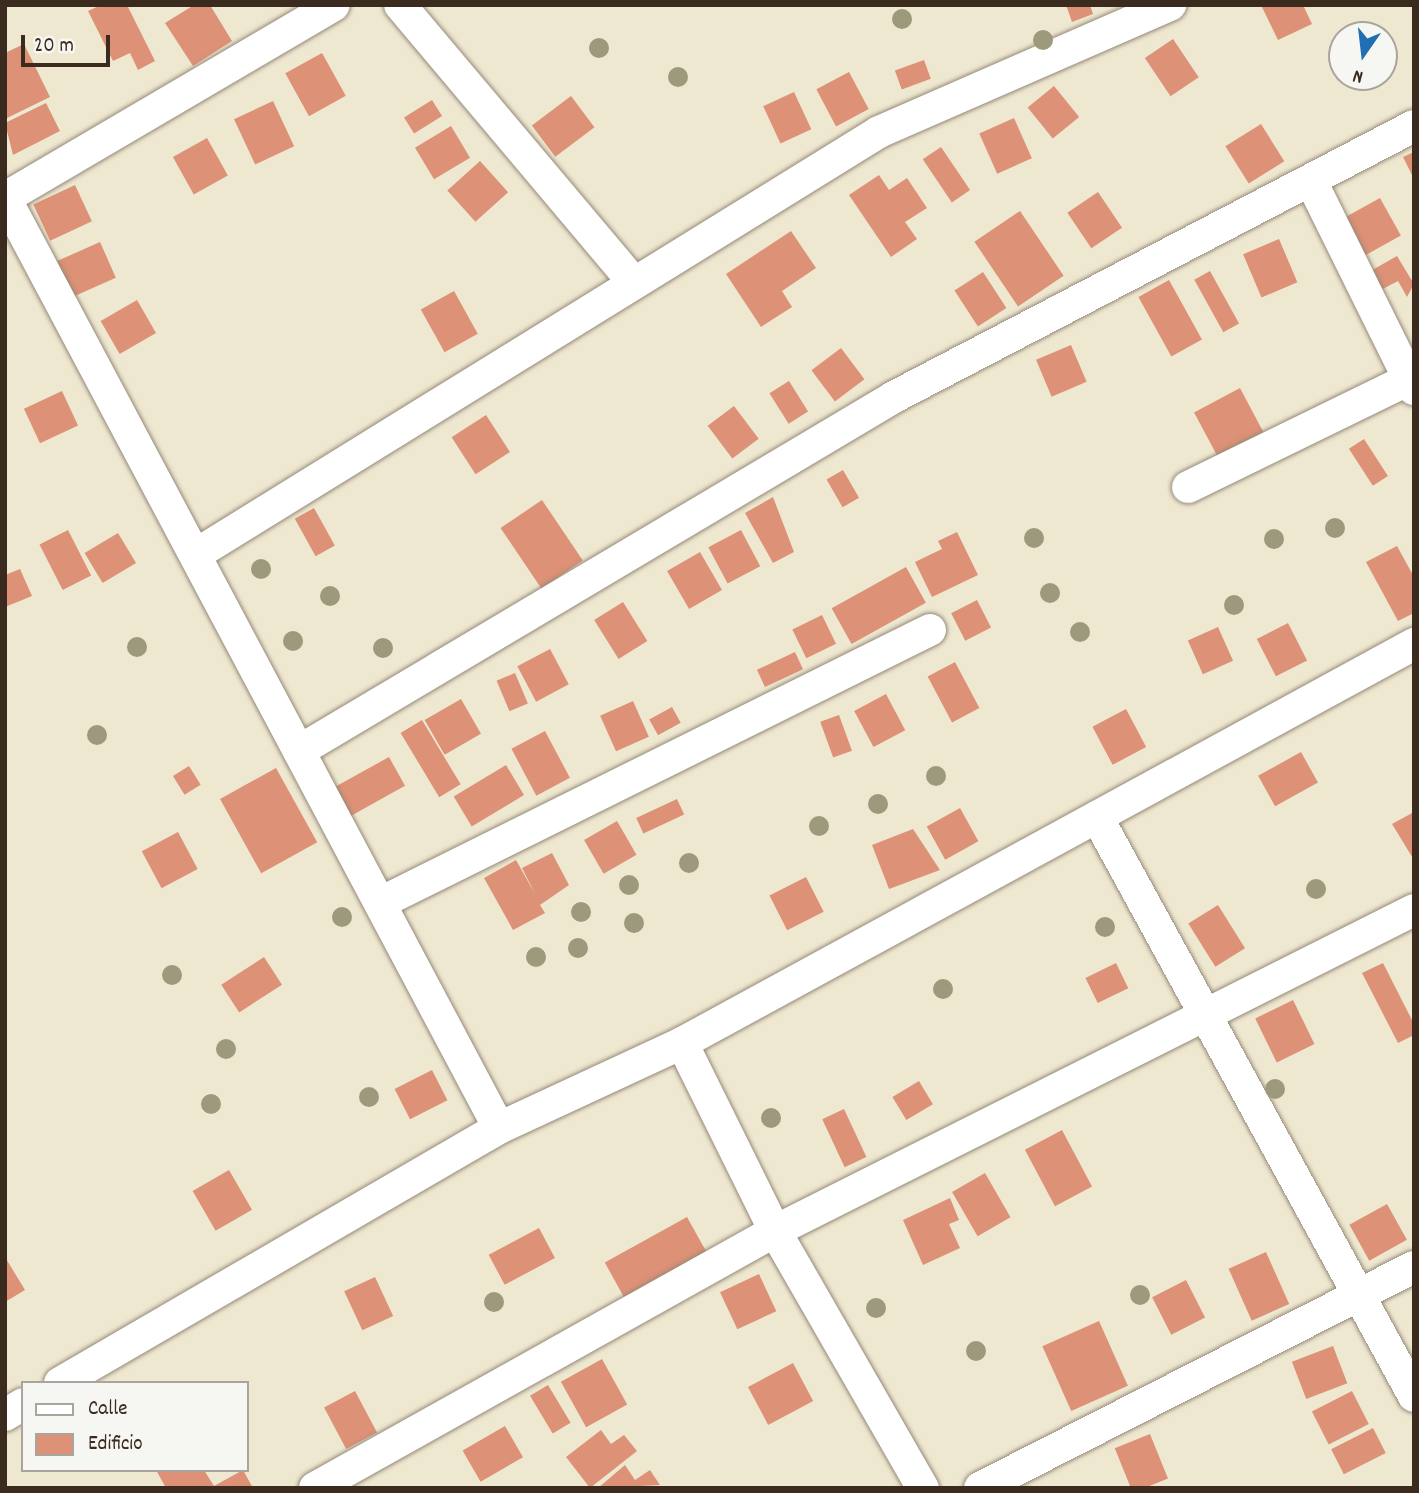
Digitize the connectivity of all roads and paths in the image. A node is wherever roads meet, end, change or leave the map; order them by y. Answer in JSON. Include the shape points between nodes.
{"nodes":[{"id":1,"x":334,"y":5,"type":"edge"},
{"id":2,"x":400,"y":5,"type":"edge"},
{"id":3,"x":1170,"y":5,"type":"edge"},
{"id":4,"x":1414,"y":126,"type":"edge"},
{"id":5,"x":1312,"y":183,"type":"junction"},
{"id":6,"x":5,"y":198,"type":"edge"},
{"id":7,"x":634,"y":283,"type":"junction"},
{"id":8,"x":1411,"y":384,"type":"edge"},
{"id":9,"x":1188,"y":487,"type":"dead end"},
{"id":10,"x":195,"y":555,"type":"junction"},
{"id":11,"x":930,"y":630,"type":"dead end"},
{"id":12,"x":1414,"y":644,"type":"edge"},
{"id":13,"x":299,"y":751,"type":"junction"},
{"id":14,"x":1097,"y":817,"type":"junction"},
{"id":15,"x":380,"y":903,"type":"junction"},
{"id":16,"x":1414,"y":909,"type":"edge"},
{"id":17,"x":1207,"y":1019,"type":"junction"},
{"id":18,"x":682,"y":1043,"type":"junction"},
{"id":19,"x":499,"y":1128,"type":"junction"},
{"id":20,"x":775,"y":1231,"type":"junction"},
{"id":21,"x":1414,"y":1267,"type":"edge"},
{"id":22,"x":1359,"y":1295,"type":"junction"},
{"id":23,"x":63,"y":1381,"type":"edge"},
{"id":24,"x":1414,"y":1396,"type":"edge"},
{"id":25,"x":21,"y":1406,"type":"edge"},
{"id":26,"x":5,"y":1415,"type":"edge"},
{"id":27,"x":315,"y":1488,"type":"edge"},
{"id":28,"x":923,"y":1488,"type":"edge"},
{"id":29,"x":980,"y":1488,"type":"edge"}],
"edges":[{"from":1,"to":6,"type":"street"},
{"from":2,"to":7,"type":"street"},
{"from":3,"to":7,"type":"street","via":[[879,132]]},
{"from":4,"to":5,"type":"street"},
{"from":5,"to":8,"type":"street"},
{"from":5,"to":13,"type":"street","via":[[894,397]]},
{"from":6,"to":10,"type":"street"},
{"from":7,"to":10,"type":"street"},
{"from":8,"to":9,"type":"street"},
{"from":10,"to":13,"type":"street"},
{"from":11,"to":15,"type":"street"},
{"from":12,"to":14,"type":"street"},
{"from":13,"to":15,"type":"street"},
{"from":14,"to":17,"type":"street"},
{"from":14,"to":18,"type":"street"},
{"from":15,"to":19,"type":"street"},
{"from":16,"to":17,"type":"street"},
{"from":17,"to":20,"type":"street"},
{"from":17,"to":22,"type":"street"},
{"from":18,"to":19,"type":"street"},
{"from":18,"to":20,"type":"street"},
{"from":19,"to":23,"type":"street"},
{"from":20,"to":27,"type":"street"},
{"from":20,"to":28,"type":"street"},
{"from":21,"to":22,"type":"street"},
{"from":22,"to":24,"type":"street"},
{"from":22,"to":29,"type":"street"},
{"from":25,"to":26,"type":"street"}]}
